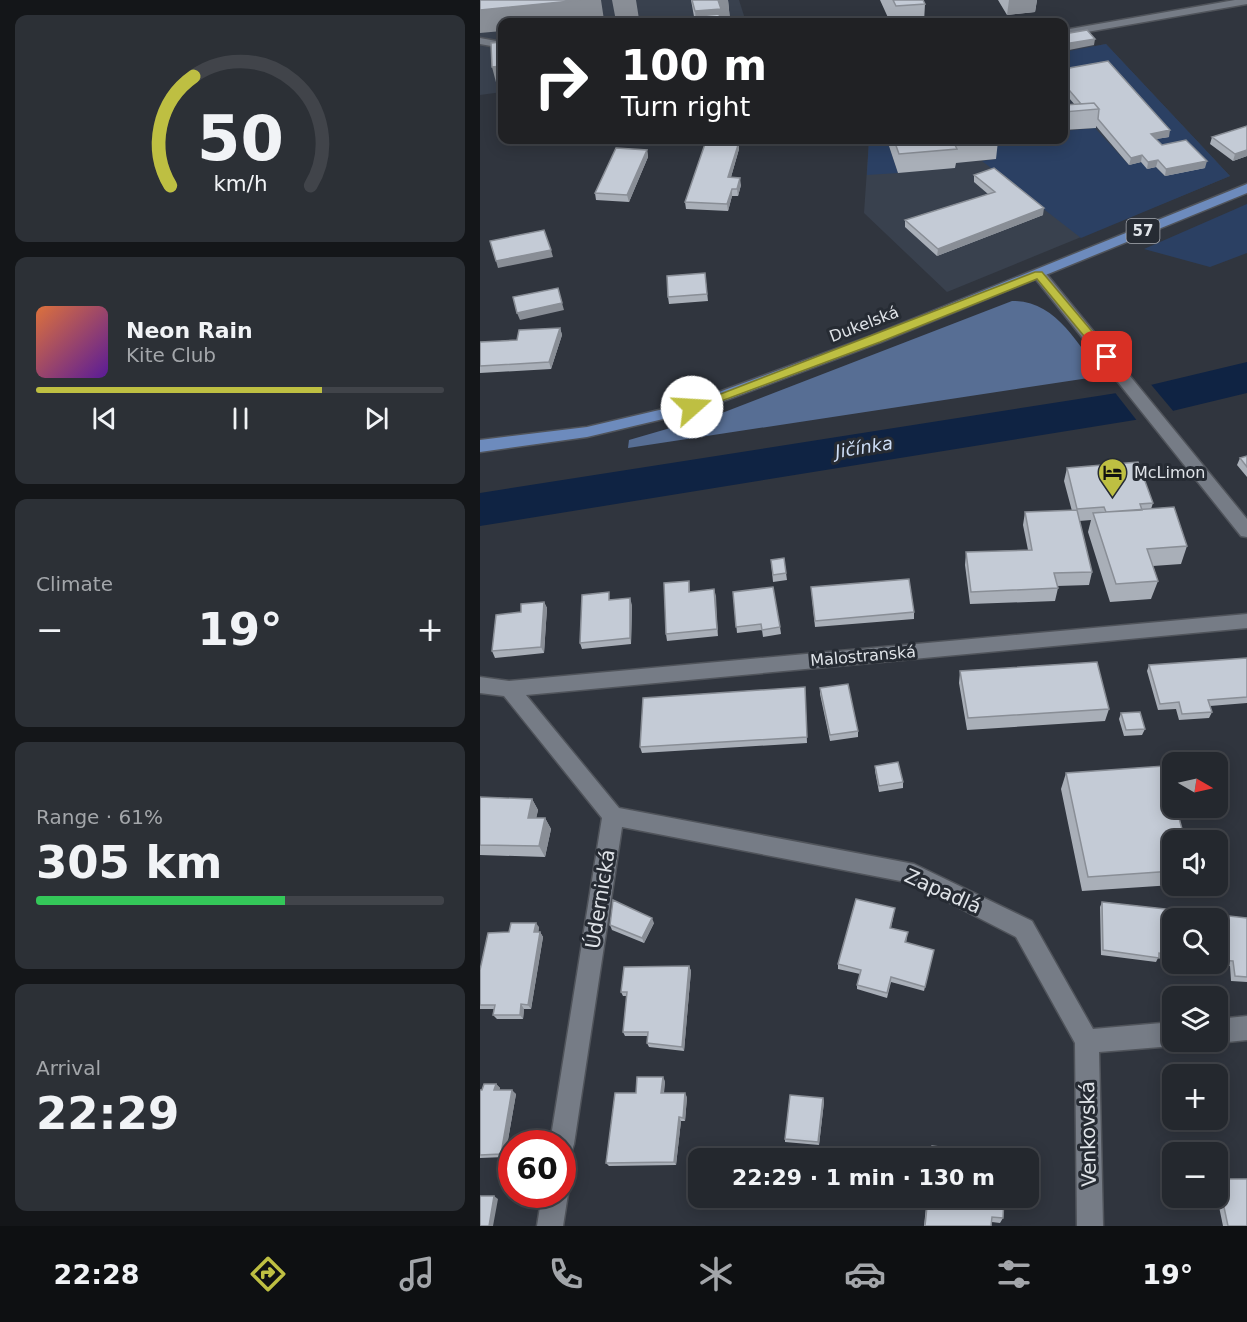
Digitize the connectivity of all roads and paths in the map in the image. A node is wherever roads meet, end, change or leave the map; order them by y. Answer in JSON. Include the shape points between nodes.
{"nodes":[{"id":1,"x":1247,"y":1,"type":"edge"},
{"id":2,"x":1068,"y":32,"type":"edge"},
{"id":3,"x":480,"y":41,"type":"edge"},
{"id":4,"x":498,"y":44,"type":"edge"},
{"id":5,"x":1247,"y":188,"type":"edge"},
{"id":6,"x":1039,"y":274,"type":"junction"},
{"id":7,"x":480,"y":446,"type":"edge"},
{"id":8,"x":1247,"y":531,"type":"edge"},
{"id":9,"x":1247,"y":621,"type":"edge"},
{"id":10,"x":480,"y":685,"type":"edge"},
{"id":11,"x":509,"y":688,"type":"junction"},
{"id":12,"x":613,"y":816,"type":"junction"},
{"id":13,"x":1247,"y":1028,"type":"edge"},
{"id":14,"x":1228,"y":1030,"type":"edge"},
{"id":15,"x":1162,"y":1035,"type":"edge"},
{"id":16,"x":1087,"y":1041,"type":"junction"},
{"id":17,"x":564,"y":1130,"type":"edge"},
{"id":18,"x":553,"y":1208,"type":"edge"},
{"id":19,"x":550,"y":1226,"type":"edge"},
{"id":20,"x":1090,"y":1226,"type":"edge"}],
"edges":[{"from":1,"to":2,"type":"street"},
{"from":3,"to":4,"type":"street"},
{"from":5,"to":6,"type":"main road","name":"Dukelská","number":"57"},
{"from":6,"to":7,"type":"main road","name":"Dukelská","number":"57","via":[[692,407],[587,432]]},
{"from":6,"to":8,"type":"street"},
{"from":9,"to":11,"type":"street","name":"Malostranská"},
{"from":10,"to":11,"type":"street","name":"Malostranská"},
{"from":11,"to":12,"type":"street"},
{"from":12,"to":16,"type":"street","name":"Zapadlá","via":[[914,874],[1024,929]]},
{"from":12,"to":17,"type":"street","name":"Údernická"},
{"from":13,"to":14,"type":"street"},
{"from":15,"to":16,"type":"street"},
{"from":16,"to":20,"type":"street","name":"Venkovská"},
{"from":18,"to":19,"type":"street"}]}
